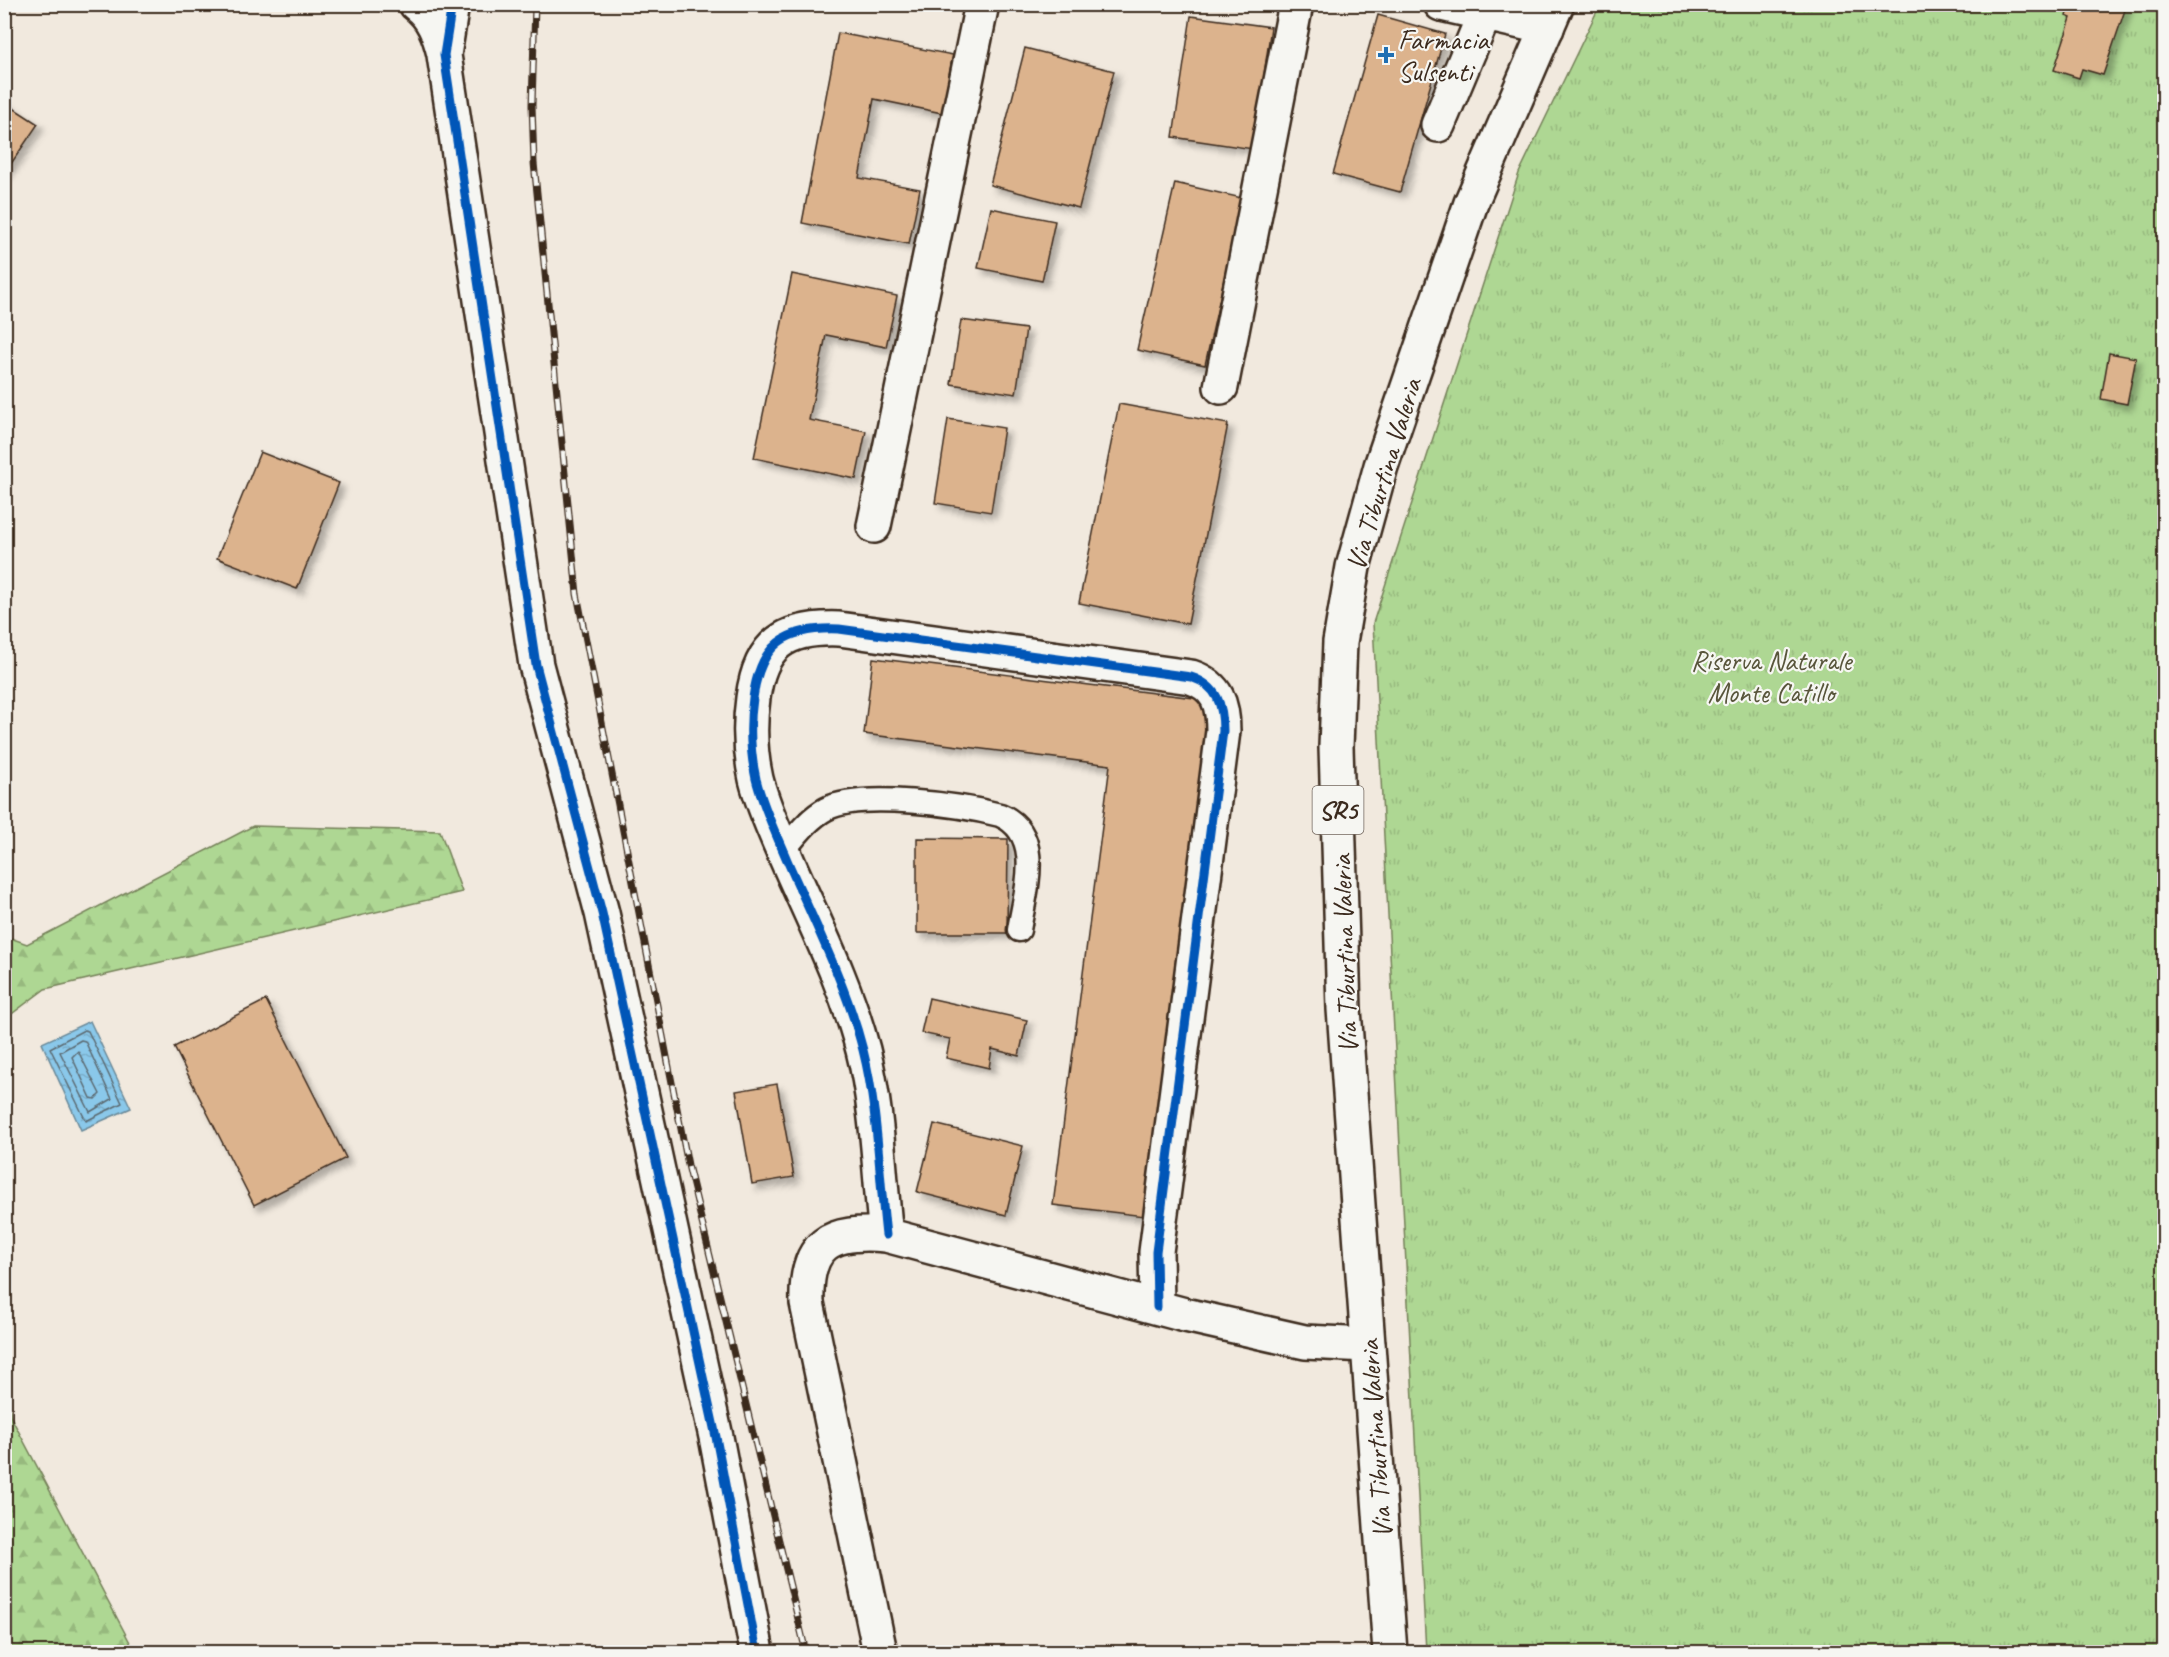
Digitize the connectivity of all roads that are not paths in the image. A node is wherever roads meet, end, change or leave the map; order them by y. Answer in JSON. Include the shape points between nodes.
{"nodes":[{"id":1,"x":416,"y":4,"type":"edge"},
{"id":2,"x":452,"y":4,"type":"edge"},
{"id":3,"x":982,"y":4,"type":"edge"},
{"id":4,"x":1296,"y":4,"type":"edge"},
{"id":5,"x":1441,"y":4,"type":"edge"},
{"id":6,"x":1485,"y":13,"type":"junction"},
{"id":7,"x":1552,"y":16,"type":"edge"},
{"id":8,"x":444,"y":55,"type":"junction"},
{"id":9,"x":1438,"y":125,"type":"dead end"},
{"id":10,"x":1221,"y":387,"type":"dead end"},
{"id":11,"x":874,"y":526,"type":"dead end"},
{"id":12,"x":783,"y":851,"type":"junction"},
{"id":13,"x":1019,"y":930,"type":"dead end"},
{"id":14,"x":886,"y":1235,"type":"junction"},
{"id":15,"x":1157,"y":1307,"type":"junction"},
{"id":16,"x":1368,"y":1345,"type":"junction"},
{"id":17,"x":757,"y":1653,"type":"edge"},
{"id":18,"x":880,"y":1653,"type":"edge"},
{"id":19,"x":1390,"y":1653,"type":"edge"}],
"edges":[{"from":1,"to":8,"type":"street","via":[[430,18]]},
{"from":2,"to":8,"type":"street"},
{"from":3,"to":11,"type":"street"},
{"from":4,"to":10,"type":"street"},
{"from":5,"to":6,"type":"street"},
{"from":6,"to":7,"type":"street"},
{"from":6,"to":9,"type":"street"},
{"from":7,"to":16,"type":"street","name":"Via Tiburtina Valeria","number":"SR5","via":[[1471,203],[1381,466],[1356,558],[1340,642],[1336,747],[1344,1009]]},
{"from":8,"to":17,"type":"street","via":[[536,665],[602,913],[716,1437]]},
{"from":12,"to":13,"type":"lane","via":[[809,822],[843,801],[885,799],[1000,815],[1020,828],[1029,851]]},
{"from":12,"to":14,"type":"street","via":[[845,994],[863,1051]]},
{"from":12,"to":15,"type":"street","via":[[757,780],[750,719],[755,682],[764,656],[780,640],[793,634],[807,629],[839,629],[1179,676],[1201,681],[1217,694],[1222,731],[1156,1252]]},
{"from":14,"to":15,"type":"street"},
{"from":14,"to":18,"type":"street","via":[[849,1234],[823,1244],[808,1267],[806,1285]]},
{"from":15,"to":16,"type":"street","via":[[1305,1342]]},
{"from":16,"to":19,"type":"street","name":"Via Tiburtina Valeria","number":"SR5"}]}
